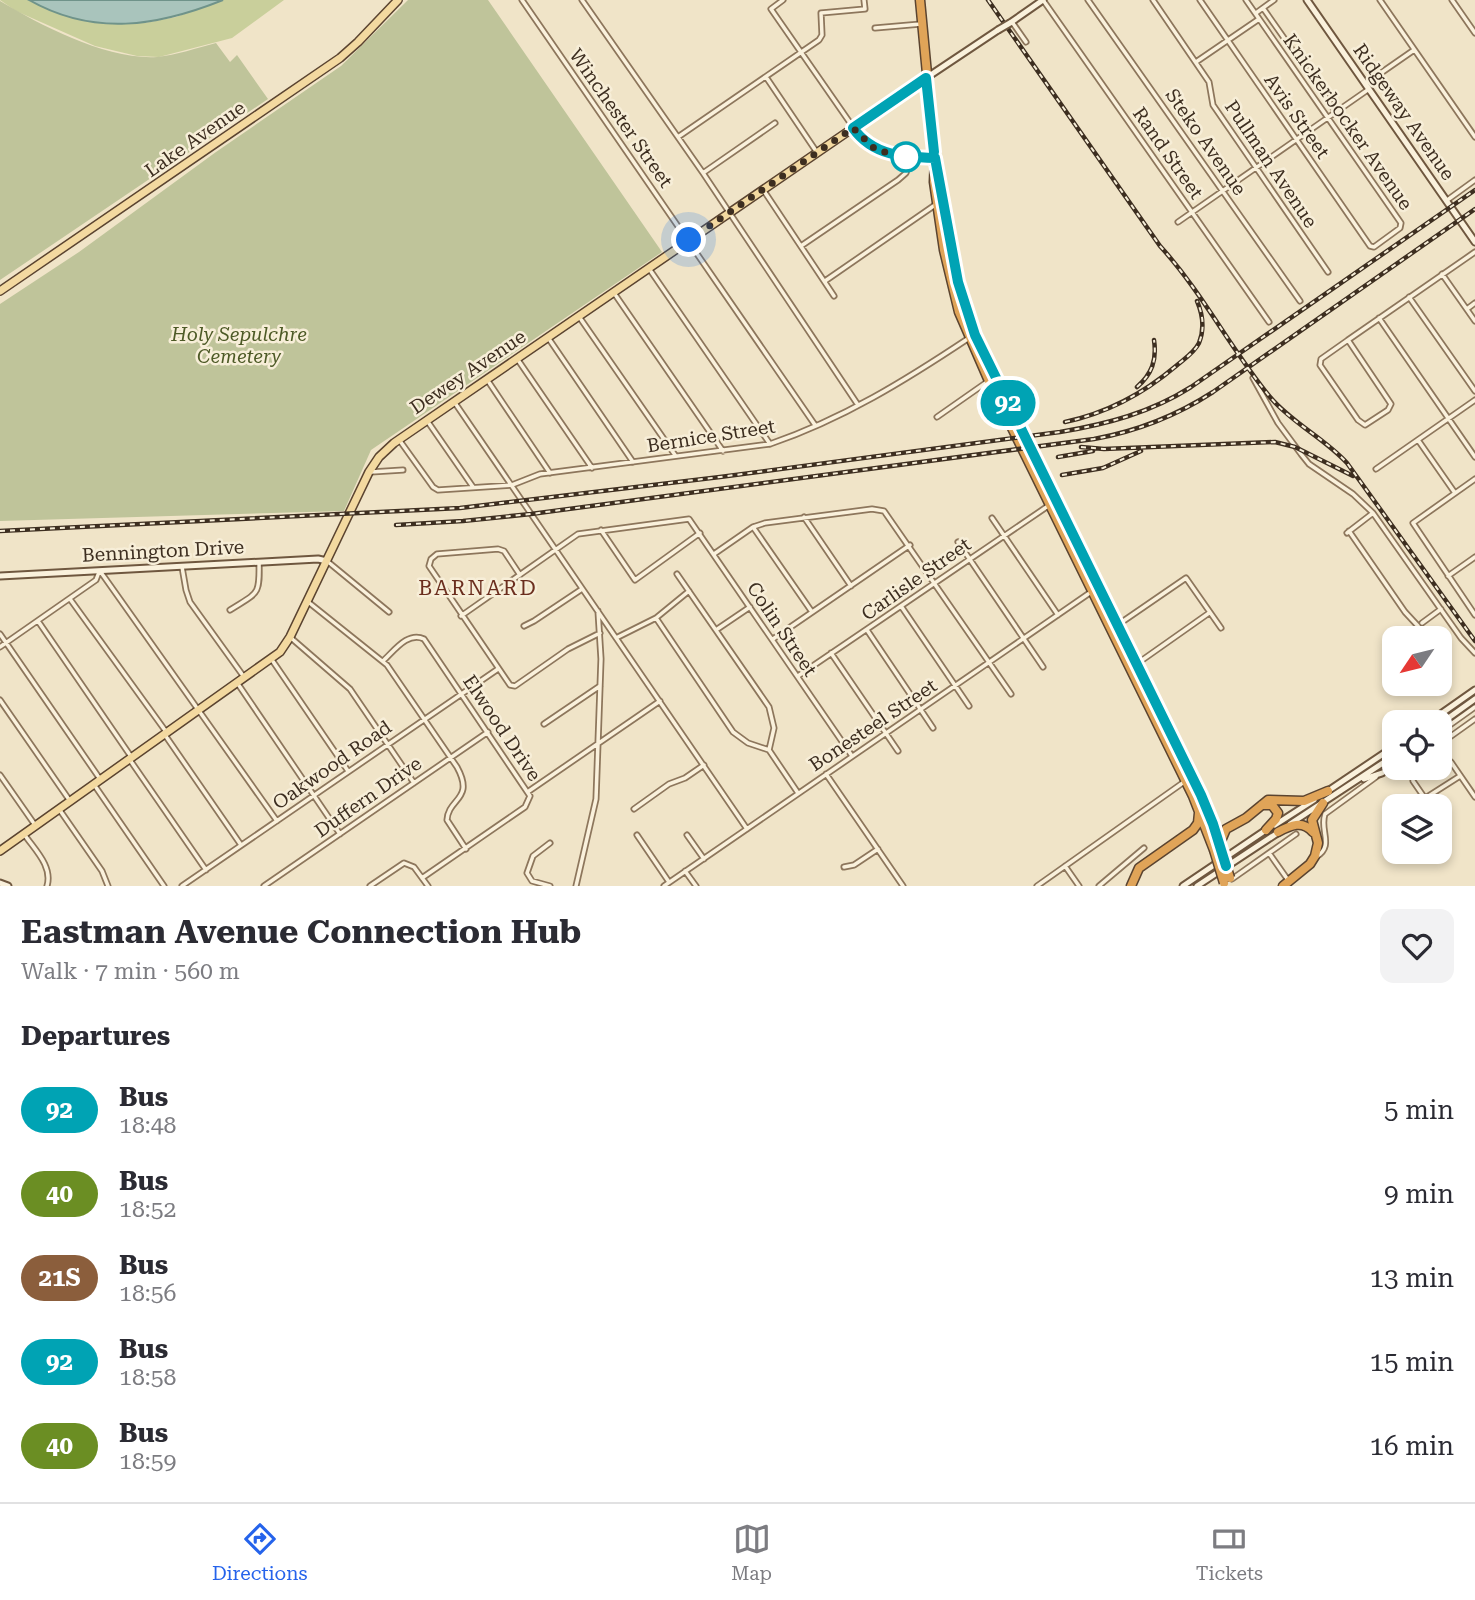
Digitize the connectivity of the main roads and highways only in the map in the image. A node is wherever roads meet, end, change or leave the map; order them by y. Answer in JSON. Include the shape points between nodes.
{"nodes":[{"id":1,"x":398,"y":0,"type":"edge"},
{"id":2,"x":920,"y":0,"type":"edge"},
{"id":3,"x":926,"y":78,"type":"junction"},
{"id":4,"x":935,"y":158,"type":"junction"},
{"id":5,"x":0,"y":291,"type":"edge"},
{"id":6,"x":972,"y":336,"type":"junction"},
{"id":7,"x":1096,"y":589,"type":"junction"},
{"id":8,"x":1189,"y":779,"type":"junction"},
{"id":9,"x":1328,"y":791,"type":"road end"},
{"id":10,"x":1323,"y":803,"type":"road end"},
{"id":11,"x":1198,"y":807,"type":"junction"},
{"id":12,"x":1260,"y":807,"type":"junction"},
{"id":13,"x":1210,"y":815,"type":"junction"},
{"id":14,"x":1230,"y":826,"type":"junction"},
{"id":15,"x":1266,"y":830,"type":"road end"},
{"id":16,"x":1190,"y":832,"type":"junction"},
{"id":17,"x":1278,"y":832,"type":"road end"},
{"id":18,"x":1210,"y":838,"type":"junction"},
{"id":19,"x":1316,"y":838,"type":"junction"},
{"id":20,"x":1217,"y":848,"type":"junction"},
{"id":21,"x":1,"y":849,"type":"edge"},
{"id":22,"x":1228,"y":882,"type":"edge"},
{"id":23,"x":1286,"y":883,"type":"edge"},
{"id":24,"x":1132,"y":886,"type":"edge"}],
"edges":[{"from":1,"to":5,"type":"main road","name":"Lake Avenue","via":[[340,58]]},
{"from":2,"to":3,"type":"highway"},
{"from":3,"to":4,"type":"highway"},
{"from":3,"to":21,"type":"main road","name":"Dewey Avenue","via":[[399,439],[369,472],[284,648]]},
{"from":4,"to":6,"type":"highway"},
{"from":4,"to":6,"type":"highway","via":[[937,204],[951,285]]},
{"from":6,"to":7,"type":"highway"},
{"from":6,"to":7,"type":"highway","via":[[989,381]]},
{"from":7,"to":8,"type":"highway"},
{"from":7,"to":8,"type":"highway"},
{"from":8,"to":11,"type":"highway"},
{"from":8,"to":13,"type":"highway"},
{"from":9,"to":12,"type":"highway","via":[[1302,801],[1269,800]]},
{"from":10,"to":19,"type":"highway","via":[[1312,818]]},
{"from":11,"to":16,"type":"highway","via":[[1198,822]]},
{"from":11,"to":18,"type":"highway"},
{"from":12,"to":14,"type":"highway"},
{"from":12,"to":15,"type":"highway","via":[[1271,804],[1278,811]]},
{"from":13,"to":14,"type":"highway","via":[[1219,825]]},
{"from":13,"to":20,"type":"highway"},
{"from":14,"to":20,"type":"highway"},
{"from":16,"to":18,"type":"highway","via":[[1200,830]]},
{"from":16,"to":24,"type":"highway","via":[[1140,867]]},
{"from":17,"to":19,"type":"highway","via":[[1301,824]]},
{"from":18,"to":20,"type":"highway"},
{"from":19,"to":23,"type":"highway","via":[[1315,857]]},
{"from":20,"to":22,"type":"highway","bridge":true}]}
